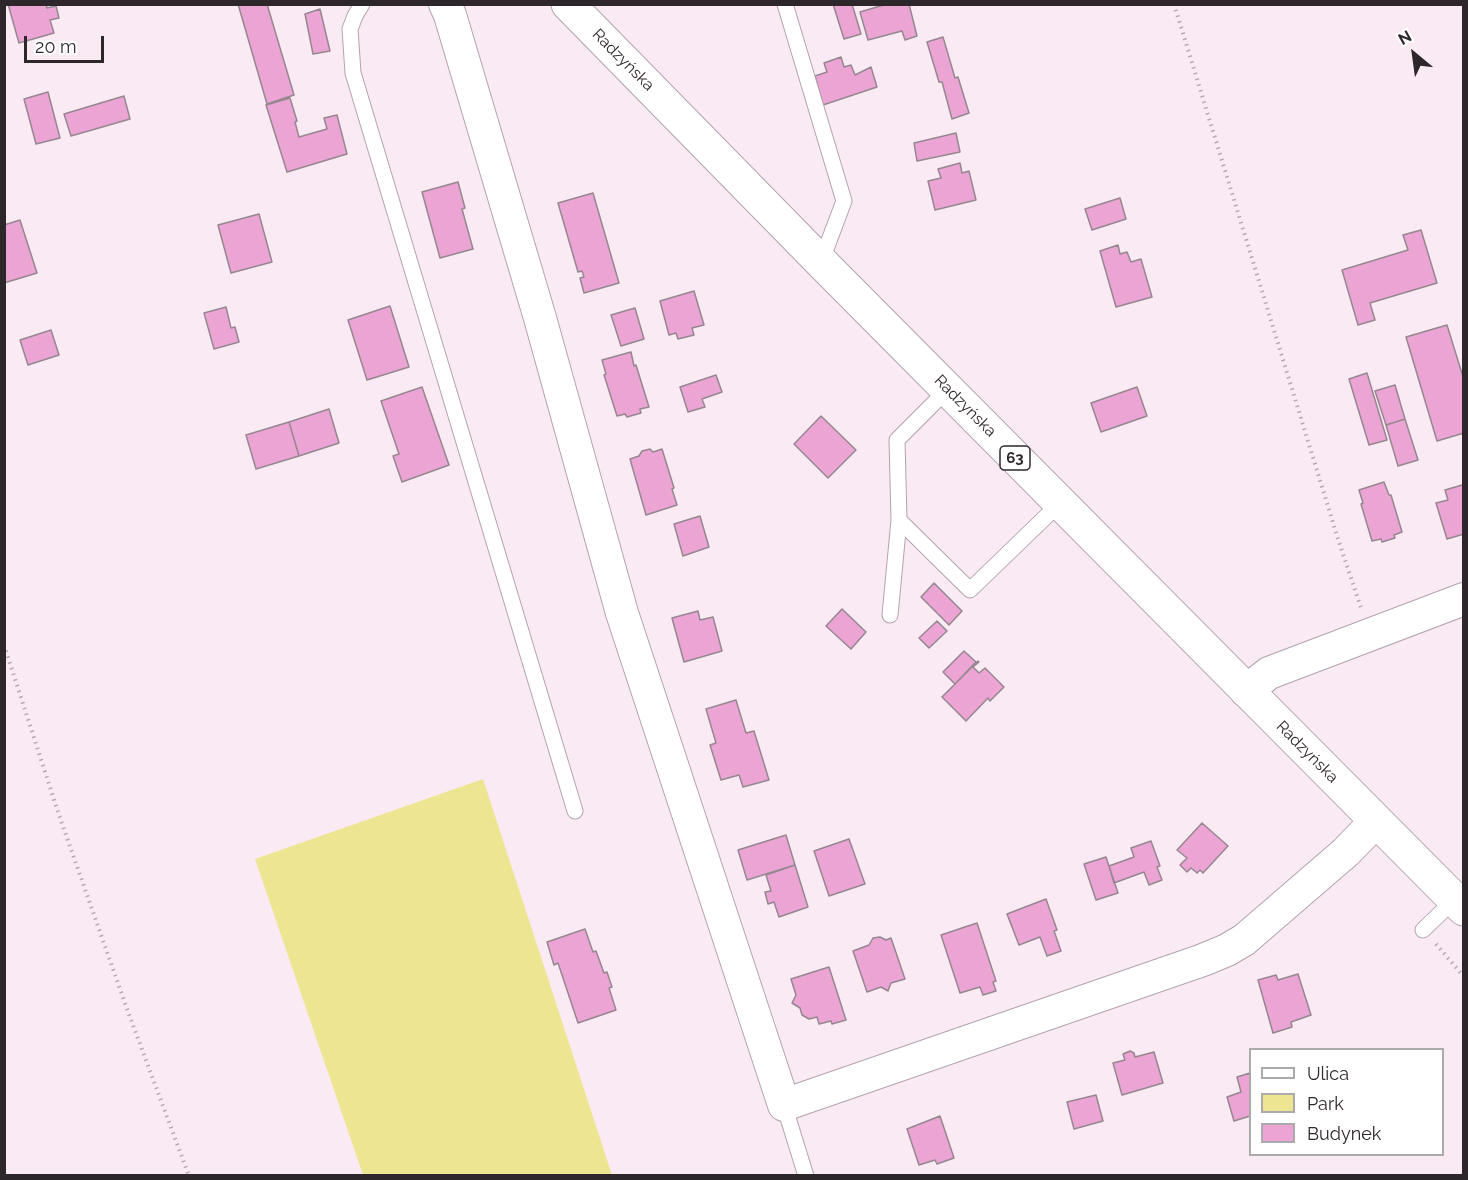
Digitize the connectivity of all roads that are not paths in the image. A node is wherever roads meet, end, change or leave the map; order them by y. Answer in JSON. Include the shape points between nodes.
{"nodes":[{"id":1,"x":362,"y":4,"type":"edge"},
{"id":2,"x":445,"y":4,"type":"edge"},
{"id":3,"x":568,"y":4,"type":"edge"},
{"id":4,"x":785,"y":4,"type":"edge"},
{"id":5,"x":821,"y":262,"type":"junction"},
{"id":6,"x":948,"y":389,"type":"junction"},
{"id":7,"x":1060,"y":503,"type":"junction"},
{"id":8,"x":899,"y":520,"type":"junction"},
{"id":9,"x":1464,"y":598,"type":"edge"},
{"id":10,"x":890,"y":615,"type":"dead end"},
{"id":11,"x":1246,"y":692,"type":"junction"},
{"id":12,"x":575,"y":811,"type":"dead end"},
{"id":13,"x":1376,"y":821,"type":"junction"},
{"id":14,"x":1459,"y":905,"type":"edge"},
{"id":15,"x":1424,"y":930,"type":"road end"},
{"id":16,"x":784,"y":1105,"type":"junction"},
{"id":17,"x":806,"y":1176,"type":"edge"}],
"edges":[{"from":1,"to":12,"type":"lane","via":[[350,29],[353,73]]},
{"from":2,"to":16,"type":"street","via":[[540,318],[622,613]]},
{"from":3,"to":5,"type":"main road","name":"Radzyńska","number":"63"},
{"from":4,"to":5,"type":"lane","via":[[844,201]]},
{"from":5,"to":6,"type":"main road","name":"Radzyńska","number":"63"},
{"from":6,"to":7,"type":"main road","name":"Radzyńska","number":"63"},
{"from":6,"to":8,"type":"lane","via":[[897,440]]},
{"from":7,"to":8,"type":"lane","via":[[970,590]]},
{"from":7,"to":11,"type":"main road","name":"Radzyńska","number":"63"},
{"from":8,"to":10,"type":"lane"},
{"from":9,"to":11,"type":"street","via":[[1269,673]]},
{"from":11,"to":13,"type":"main road","name":"Radzyńska","number":"63"},
{"from":13,"to":14,"type":"main road","name":"Radzyńska","number":"63"},
{"from":13,"to":16,"type":"street","via":[[1346,852],[1227,950]]},
{"from":14,"to":15,"type":"lane"},
{"from":16,"to":17,"type":"lane"}]}
